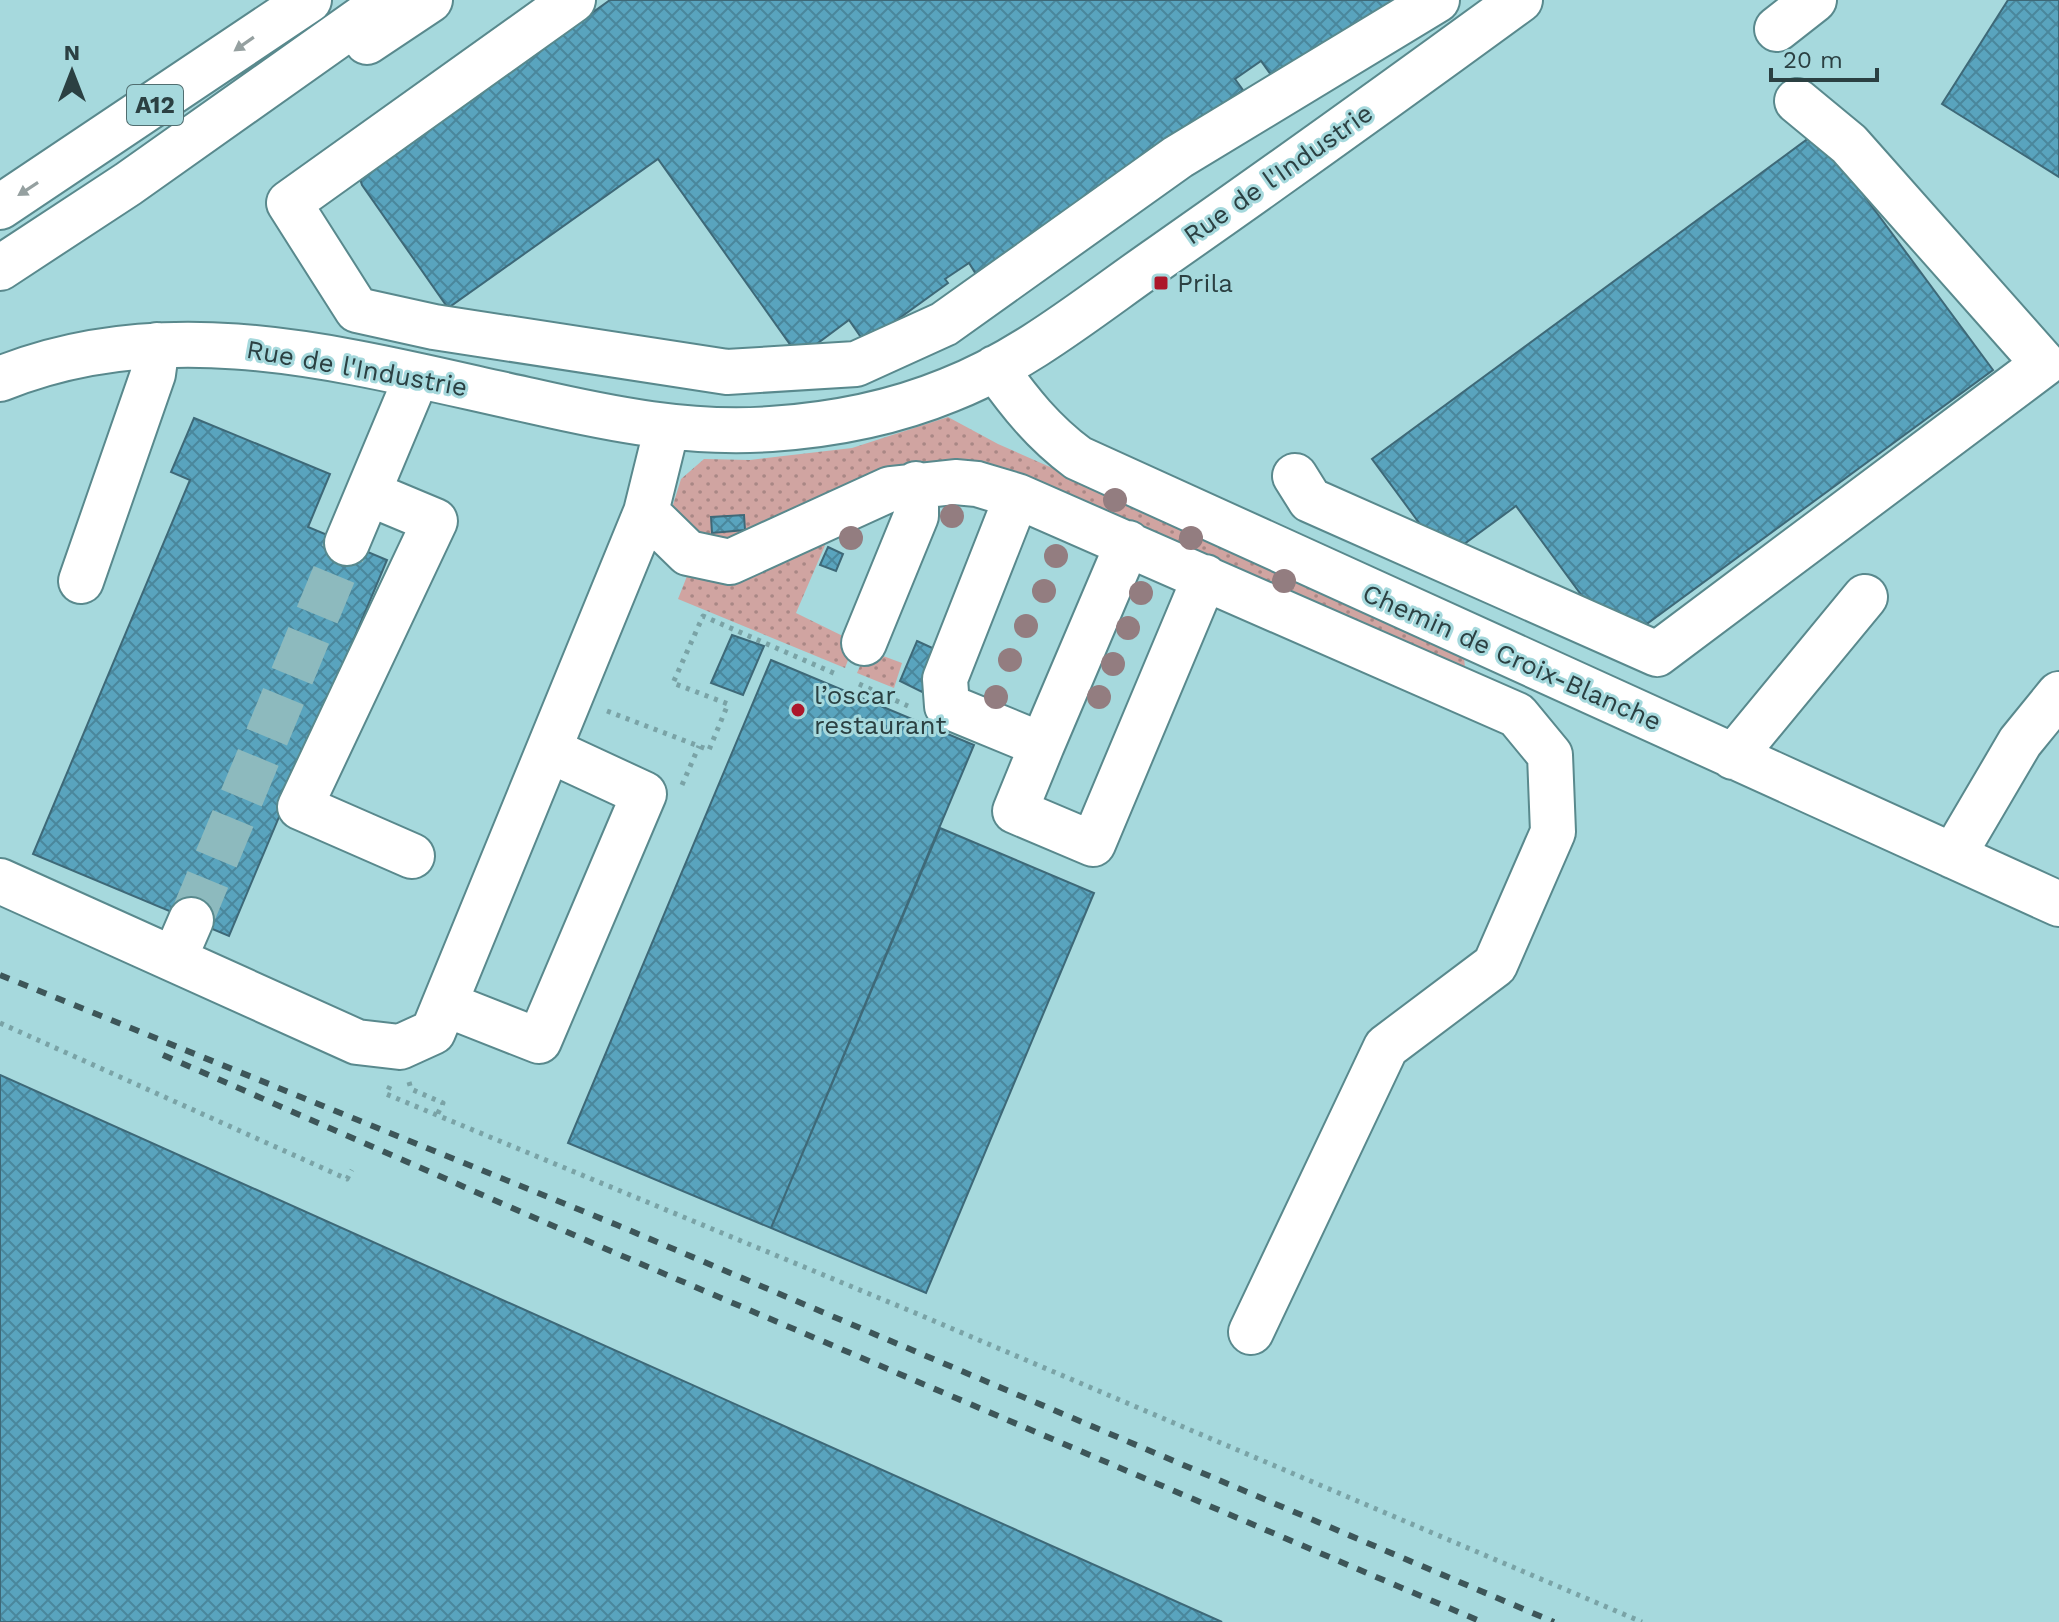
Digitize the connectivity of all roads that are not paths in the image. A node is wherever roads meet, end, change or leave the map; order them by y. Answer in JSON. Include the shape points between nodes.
{"nodes":[{"id":1,"x":309,"y":0,"type":"edge"},
{"id":2,"x":388,"y":0,"type":"edge"},
{"id":3,"x":430,"y":0,"type":"edge"},
{"id":4,"x":573,"y":0,"type":"edge"},
{"id":5,"x":1437,"y":0,"type":"edge"},
{"id":6,"x":1520,"y":0,"type":"edge"},
{"id":7,"x":1814,"y":0,"type":"edge"},
{"id":8,"x":1465,"y":16,"type":"edge"},
{"id":9,"x":1777,"y":29,"type":"dead end"},
{"id":10,"x":1797,"y":101,"type":"dead end"},
{"id":11,"x":128,"y":184,"type":"junction"},
{"id":12,"x":0,"y":207,"type":"edge"},
{"id":13,"x":0,"y":268,"type":"edge"},
{"id":14,"x":157,"y":345,"type":"junction"},
{"id":15,"x":995,"y":368,"type":"junction"},
{"id":16,"x":417,"y":376,"type":"junction"},
{"id":17,"x":0,"y":379,"type":"edge"},
{"id":18,"x":667,"y":427,"type":"junction"},
{"id":19,"x":1295,"y":476,"type":"dead end"},
{"id":20,"x":916,"y":484,"type":"junction"},
{"id":21,"x":368,"y":493,"type":"junction"},
{"id":22,"x":1017,"y":496,"type":"junction"},
{"id":23,"x":646,"y":512,"type":"junction"},
{"id":24,"x":347,"y":543,"type":"tunnel mouth"},
{"id":25,"x":1128,"y":543,"type":"junction"},
{"id":26,"x":1205,"y":577,"type":"junction"},
{"id":27,"x":81,"y":581,"type":"dead end"},
{"id":28,"x":1865,"y":597,"type":"dead end"},
{"id":29,"x":864,"y":643,"type":"dead end"},
{"id":30,"x":2059,"y":694,"type":"edge"},
{"id":31,"x":1042,"y":745,"type":"junction"},
{"id":32,"x":549,"y":750,"type":"junction"},
{"id":33,"x":1733,"y":757,"type":"junction"},
{"id":34,"x":412,"y":856,"type":"dead end"},
{"id":35,"x":1953,"y":856,"type":"junction"},
{"id":36,"x":0,"y":881,"type":"edge"},
{"id":37,"x":2059,"y":904,"type":"edge"},
{"id":38,"x":439,"y":1018,"type":"junction"},
{"id":39,"x":1251,"y":1332,"type":"dead end"}],
"edges":[{"from":1,"to":12,"type":"main road","number":"A12","one_way":true},
{"from":2,"to":11,"type":"main road","number":"A12"},
{"from":3,"to":11,"type":"main road","via":[[237,128]]},
{"from":4,"to":5,"type":"main road","via":[[289,203],[357,310],[434,327],[727,372],[856,364],[944,324],[1178,157]]},
{"from":6,"to":8,"type":"main road","name":"Rue de l'Industrie"},
{"from":7,"to":9,"type":"main road"},
{"from":8,"to":15,"type":"main road","name":"Rue de l'Industrie","via":[[1055,332]]},
{"from":10,"to":19,"type":"main road","via":[[1849,144],[2044,364],[1657,654],[1310,500]]},
{"from":11,"to":13,"type":"main road","number":"A12"},
{"from":14,"to":16,"type":"main road","name":"Rue de l'Industrie","via":[[275,348]]},
{"from":14,"to":17,"type":"main road","name":"Rue de l'Industrie","via":[[71,357]]},
{"from":14,"to":27,"type":"main road","via":[[153,374]]},
{"from":15,"to":18,"type":"main road","name":"Rue de l'Industrie","via":[[905,406],[831,422],[743,431]]},
{"from":15,"to":33,"type":"main road","name":"Chemin de Croix-Blanche","via":[[1028,415],[1078,458]]},
{"from":16,"to":18,"type":"main road","name":"Rue de l'Industrie"},
{"from":16,"to":21,"type":"main road"},
{"from":18,"to":23,"type":"main road"},
{"from":20,"to":22,"type":"main road","via":[[977,484]]},
{"from":20,"to":23,"type":"main road","via":[[890,489],[730,562],[688,553]]},
{"from":20,"to":29,"type":"main road","via":[[916,516]]},
{"from":21,"to":24,"type":"main road"},
{"from":21,"to":34,"type":"main road","via":[[435,521],[300,807]]},
{"from":22,"to":25,"type":"main road"},
{"from":22,"to":31,"type":"main road","via":[[945,679],[947,706]]},
{"from":23,"to":32,"type":"main road"},
{"from":25,"to":26,"type":"main road"},
{"from":25,"to":31,"type":"main road"},
{"from":26,"to":31,"type":"main road","via":[[1093,844],[1015,811]]},
{"from":26,"to":39,"type":"main road","via":[[1517,715],[1550,755],[1553,832],[1495,965],[1386,1047]]},
{"from":28,"to":33,"type":"main road"},
{"from":30,"to":35,"type":"main road","via":[[2020,742]]},
{"from":32,"to":38,"type":"main road"},
{"from":32,"to":38,"type":"main road","via":[[644,794],[539,1041]]},
{"from":33,"to":35,"type":"main road","name":"Chemin de Croix-Blanche"},
{"from":35,"to":37,"type":"main road","name":"Chemin de Croix-Blanche"},
{"from":36,"to":38,"type":"main road","via":[[183,939],[357,1042],[400,1047]]}]}
